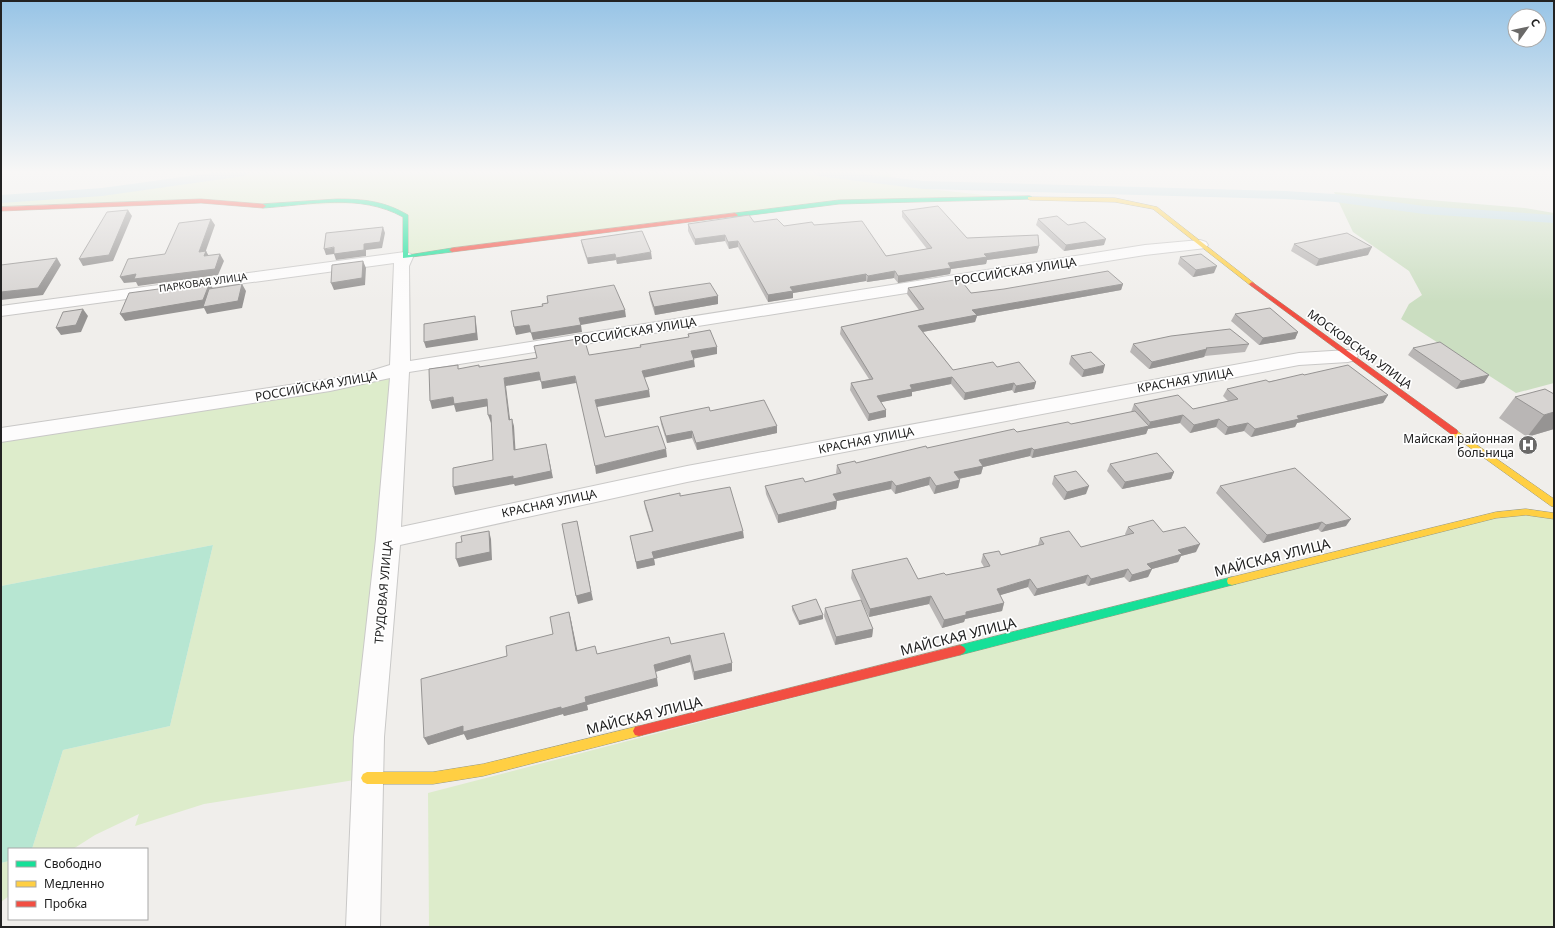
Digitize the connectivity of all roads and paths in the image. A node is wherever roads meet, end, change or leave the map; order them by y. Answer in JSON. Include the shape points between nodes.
{"nodes":[{"id":1,"x":405,"y":215,"type":"edge"},
{"id":2,"x":730,"y":215,"type":"edge"},
{"id":3,"x":1164,"y":215,"type":"edge"},
{"id":4,"x":1200,"y":246,"type":"junction"},
{"id":5,"x":405,"y":257,"type":"junction"},
{"id":6,"x":1,"y":311,"type":"edge"},
{"id":7,"x":1348,"y":356,"type":"junction"},
{"id":8,"x":400,"y":368,"type":"junction"},
{"id":9,"x":1,"y":434,"type":"edge"},
{"id":10,"x":1554,"y":504,"type":"edge"},
{"id":11,"x":1554,"y":516,"type":"edge"},
{"id":12,"x":388,"y":540,"type":"junction"},
{"id":13,"x":367,"y":778,"type":"junction"},
{"id":14,"x":363,"y":927,"type":"edge"}],
"edges":[{"from":1,"to":5,"type":"street"},
{"from":2,"to":5,"type":"street","name":"МОСКОВСКАЯ УЛИЦА"},
{"from":3,"to":4,"type":"street","name":"МОСКОВСКАЯ УЛИЦА"},
{"from":4,"to":7,"type":"street","name":"МОСКОВСКАЯ УЛИЦА"},
{"from":4,"to":8,"type":"street","name":"РОССИЙСКАЯ УЛИЦА","via":[[1138,252]]},
{"from":5,"to":6,"type":"street","name":"ПАРКОВАЯ УЛИЦА"},
{"from":5,"to":8,"type":"street","name":"ТРУДОВАЯ УЛИЦА","via":[[401,266]]},
{"from":7,"to":10,"type":"street","name":"МОСКОВСКАЯ УЛИЦА"},
{"from":7,"to":12,"type":"street","name":"КРАСНАЯ УЛИЦА","via":[[1299,359],[702,471],[463,521]]},
{"from":8,"to":9,"type":"street","name":"РОССИЙСКАЯ УЛИЦА","via":[[318,387]]},
{"from":8,"to":12,"type":"street","name":"ТРУДОВАЯ УЛИЦА"},
{"from":11,"to":13,"type":"street","name":"МАЙСКАЯ УЛИЦА","via":[[1526,512],[1496,515],[483,770],[433,778]]},
{"from":12,"to":13,"type":"street","name":"ТРУДОВАЯ УЛИЦА"},
{"from":13,"to":14,"type":"street","name":"ТРУДОВАЯ УЛИЦА"}]}
